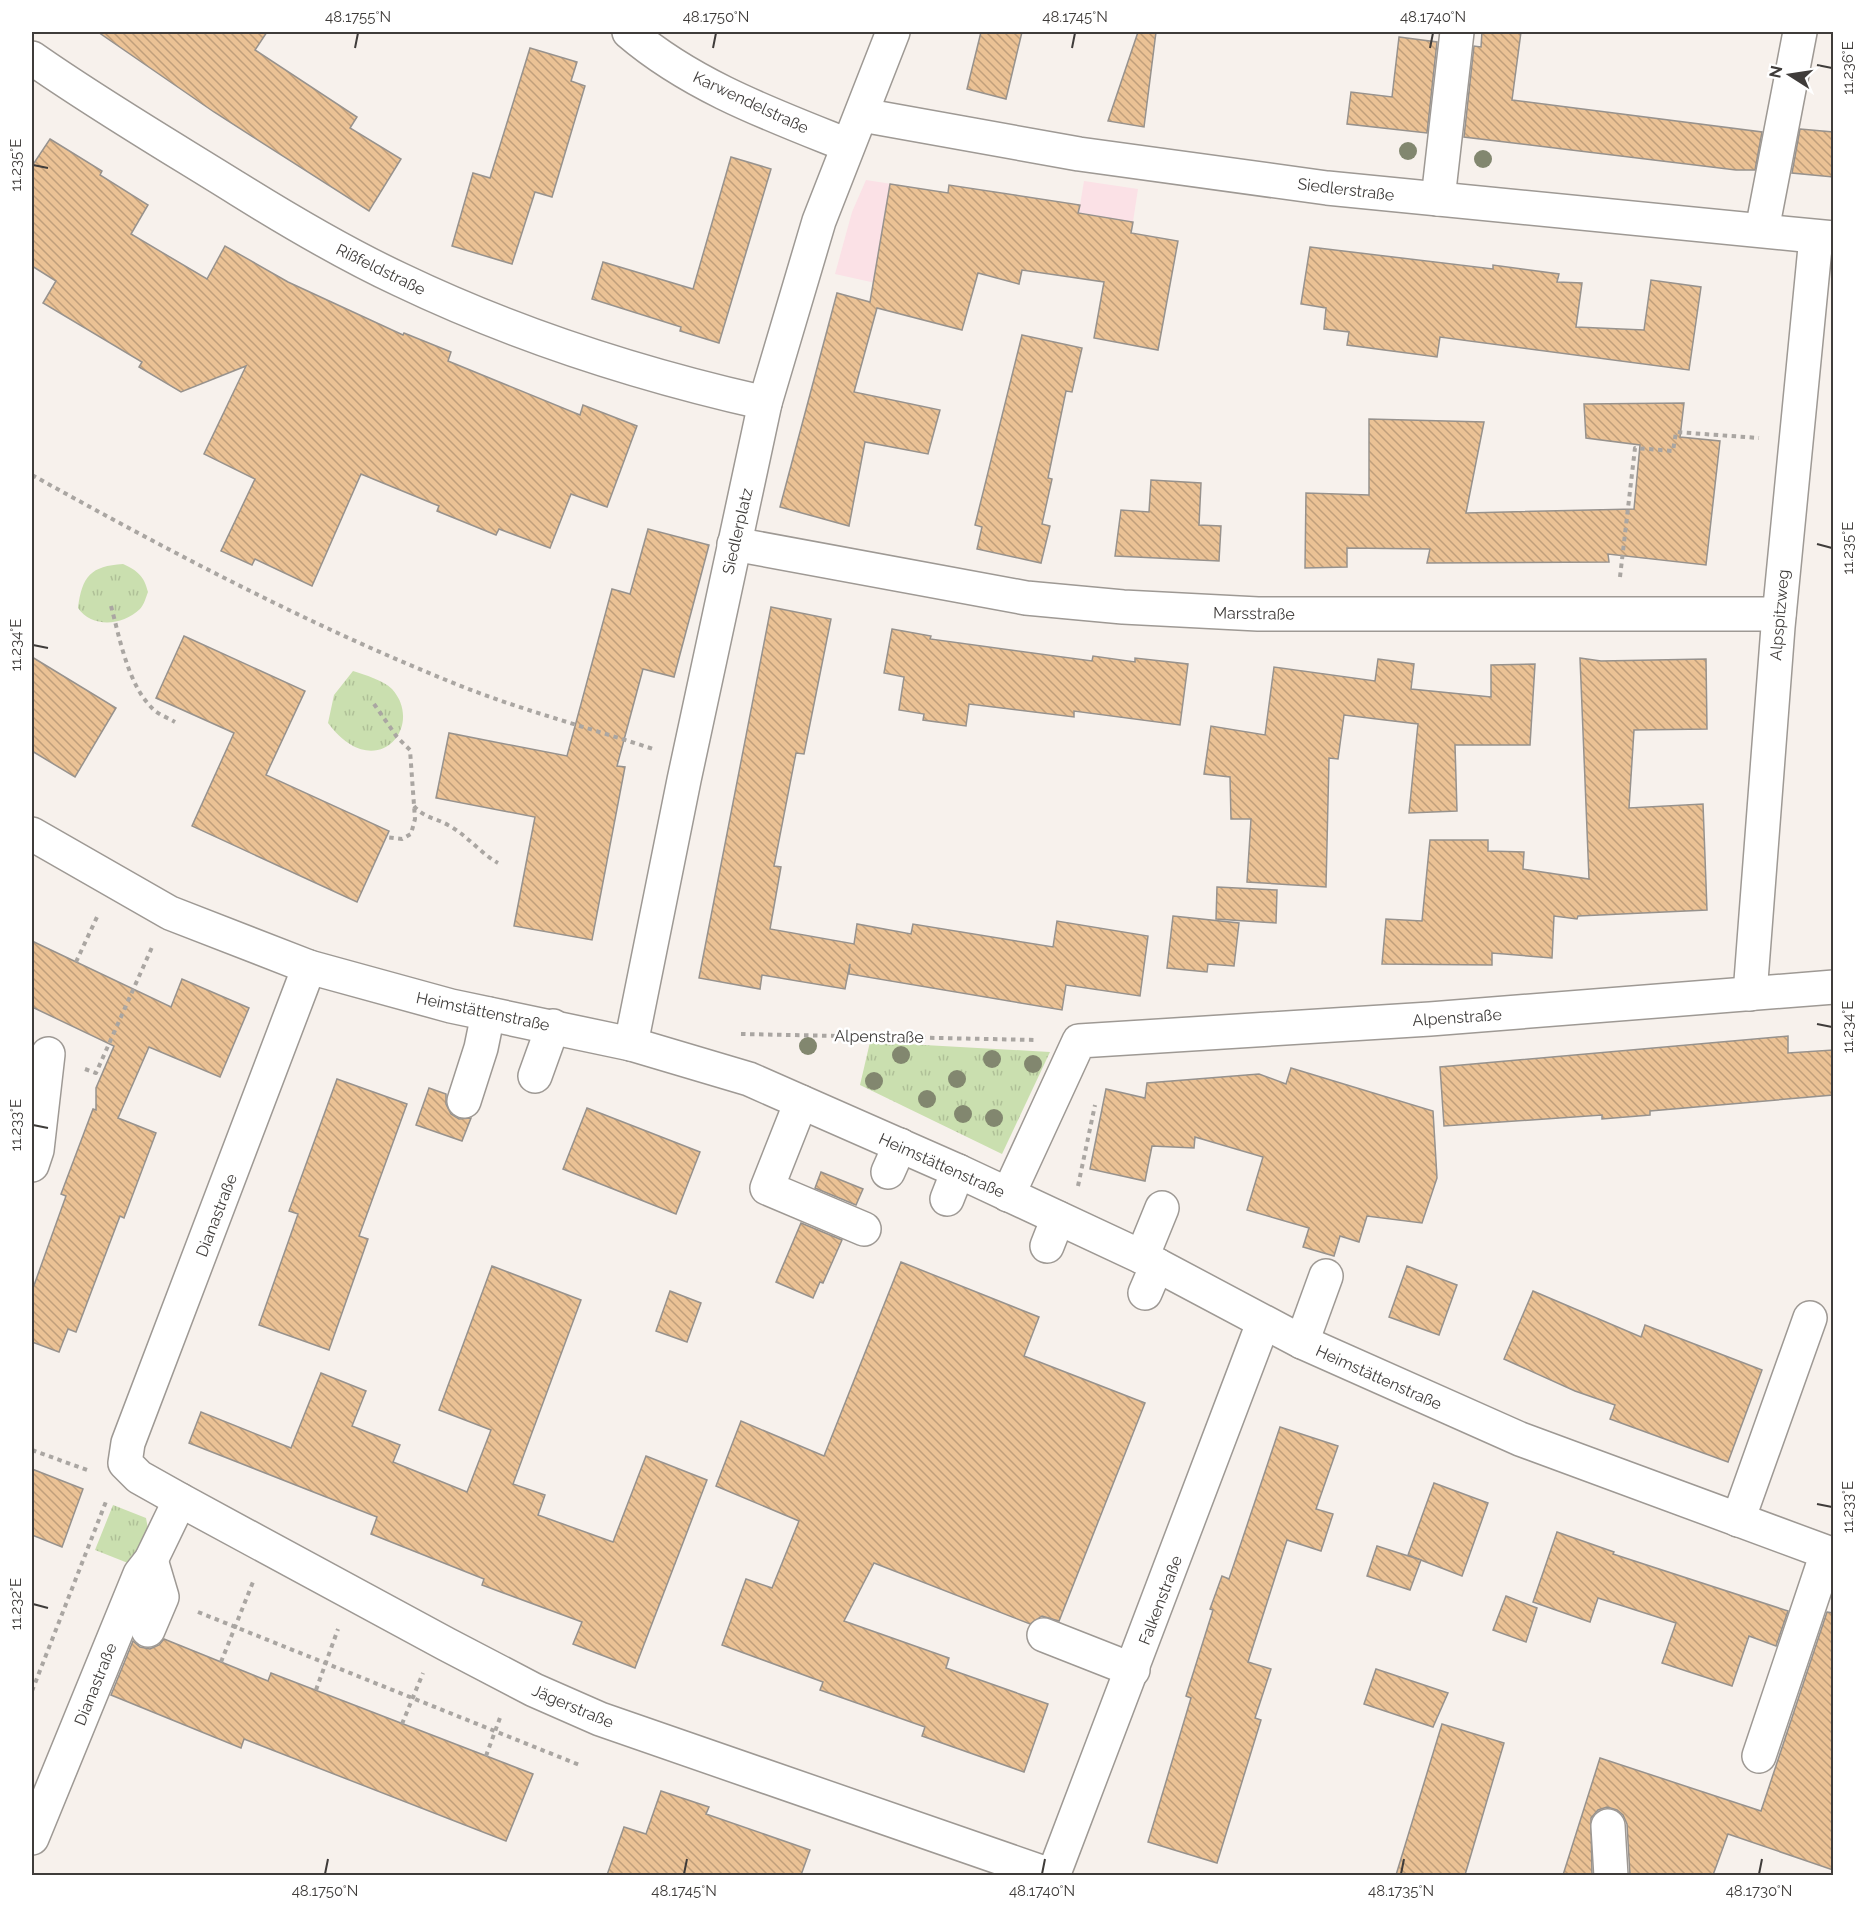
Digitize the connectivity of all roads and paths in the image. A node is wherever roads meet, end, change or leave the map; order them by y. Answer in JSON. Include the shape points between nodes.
{"nodes":[{"id":1,"x":629,"y":32,"type":"edge"},
{"id":2,"x":893,"y":32,"type":"edge"},
{"id":3,"x":1457,"y":32,"type":"edge"},
{"id":4,"x":1800,"y":32,"type":"edge"},
{"id":5,"x":32,"y":58,"type":"edge"},
{"id":6,"x":862,"y":115,"type":"junction"},
{"id":7,"x":847,"y":145,"type":"junction"},
{"id":8,"x":1438,"y":199,"type":"junction"},
{"id":9,"x":1762,"y":230,"type":"junction"},
{"id":10,"x":1824,"y":237,"type":"edge"},
{"id":11,"x":765,"y":403,"type":"junction"},
{"id":12,"x":1766,"y":438,"type":"dead end"},
{"id":13,"x":32,"y":475,"type":"edge"},
{"id":14,"x":734,"y":544,"type":"junction"},
{"id":15,"x":111,"y":606,"type":"dead end"},
{"id":16,"x":1616,"y":614,"type":"junction"},
{"id":17,"x":1779,"y":614,"type":"junction"},
{"id":18,"x":374,"y":704,"type":"dead end"},
{"id":19,"x":175,"y":722,"type":"dead end"},
{"id":20,"x":689,"y":756,"type":"junction"},
{"id":21,"x":414,"y":806,"type":"junction"},
{"id":22,"x":32,"y":834,"type":"edge"},
{"id":23,"x":386,"y":837,"type":"dead end"},
{"id":24,"x":498,"y":863,"type":"dead end"},
{"id":25,"x":100,"y":910,"type":"dead end"},
{"id":26,"x":170,"y":913,"type":"junction"},
{"id":27,"x":76,"y":962,"type":"dead end"},
{"id":28,"x":309,"y":968,"type":"junction"},
{"id":29,"x":1833,"y":987,"type":"edge"},
{"id":30,"x":1750,"y":994,"type":"junction"},
{"id":31,"x":488,"y":1014,"type":"junction"},
{"id":32,"x":553,"y":1026,"type":"junction"},
{"id":33,"x":1079,"y":1041,"type":"junction"},
{"id":34,"x":631,"y":1044,"type":"junction"},
{"id":35,"x":48,"y":1054,"type":"joint"},
{"id":36,"x":688,"y":1060,"type":"junction"},
{"id":37,"x":535,"y":1076,"type":"dead end"},
{"id":38,"x":1096,"y":1098,"type":"dead end"},
{"id":39,"x":464,"y":1101,"type":"dead end"},
{"id":40,"x":801,"y":1102,"type":"junction"},
{"id":41,"x":32,"y":1165,"type":"edge"},
{"id":42,"x":1077,"y":1190,"type":"dead end"},
{"id":43,"x":1008,"y":1195,"type":"junction"},
{"id":44,"x":1162,"y":1208,"type":"dead end"},
{"id":45,"x":864,"y":1229,"type":"dead end"},
{"id":46,"x":1148,"y":1272,"type":"junction"},
{"id":47,"x":1326,"y":1276,"type":"dead end"},
{"id":48,"x":1810,"y":1318,"type":"dead end"},
{"id":49,"x":1263,"y":1323,"type":"junction"},
{"id":50,"x":1302,"y":1342,"type":"junction"},
{"id":51,"x":32,"y":1450,"type":"edge"},
{"id":52,"x":110,"y":1468,"type":"junction"},
{"id":53,"x":180,"y":1500,"type":"junction"},
{"id":54,"x":1738,"y":1520,"type":"junction"},
{"id":55,"x":1830,"y":1554,"type":"edge"},
{"id":56,"x":151,"y":1560,"type":"junction"},
{"id":57,"x":255,"y":1579,"type":"dead end"},
{"id":58,"x":162,"y":1597,"type":"junction"},
{"id":59,"x":340,"y":1624,"type":"dead end"},
{"id":60,"x":235,"y":1628,"type":"junction"},
{"id":61,"x":148,"y":1630,"type":"dead end"},
{"id":62,"x":1044,"y":1635,"type":"dead end"},
{"id":63,"x":221,"y":1662,"type":"dead end"},
{"id":64,"x":325,"y":1664,"type":"junction"},
{"id":65,"x":425,"y":1669,"type":"dead end"},
{"id":66,"x":1133,"y":1670,"type":"junction"},
{"id":67,"x":316,"y":1690,"type":"dead end"},
{"id":68,"x":32,"y":1691,"type":"edge"},
{"id":69,"x":412,"y":1698,"type":"junction"},
{"id":70,"x":503,"y":1710,"type":"dead end"},
{"id":71,"x":402,"y":1724,"type":"dead end"},
{"id":72,"x":495,"y":1731,"type":"junction"},
{"id":73,"x":486,"y":1756,"type":"dead end"},
{"id":74,"x":1759,"y":1756,"type":"dead end"},
{"id":75,"x":582,"y":1766,"type":"dead end"},
{"id":76,"x":1608,"y":1826,"type":"dead end"},
{"id":77,"x":32,"y":1838,"type":"edge"},
{"id":78,"x":1053,"y":1875,"type":"edge"},
{"id":79,"x":1611,"y":1875,"type":"edge"}],
"edges":[{"from":1,"to":7,"type":"street","name":"Karwendelstraße","via":[[724,93]]},
{"from":2,"to":6,"type":"street","name":"Siedlerplatz"},
{"from":3,"to":8,"type":"street"},
{"from":4,"to":9,"type":"street"},
{"from":5,"to":11,"type":"street","name":"Rißfeldstraße","via":[[171,150],[322,239],[401,280],[503,324],[651,375]]},
{"from":6,"to":7,"type":"street","name":"Siedlerplatz"},
{"from":6,"to":8,"type":"street","name":"Siedlerstraße","via":[[1079,154]]},
{"from":7,"to":11,"type":"street","name":"Siedlerplatz","via":[[819,221]]},
{"from":8,"to":9,"type":"street","name":"Siedlerstraße"},
{"from":9,"to":10,"type":"street","name":"Siedlerstraße"},
{"from":10,"to":17,"type":"street","name":"Alpspitzweg"},
{"from":11,"to":14,"type":"street","name":"Siedlerplatz"},
{"from":12,"to":16,"type":"path","via":[[1676,432],[1673,451],[1635,448]]},
{"from":13,"to":20,"type":"path","via":[[174,554],[292,613],[448,681],[663,752]]},
{"from":14,"to":16,"type":"street","name":"Marsstraße","via":[[1026,598],[1123,608],[1258,614]]},
{"from":14,"to":20,"type":"street","name":"Siedlerplatz"},
{"from":15,"to":19,"type":"path","via":[[123,652],[144,696],[155,710]]},
{"from":16,"to":17,"type":"street","name":"Marsstraße"},
{"from":17,"to":30,"type":"street","name":"Alpspitzweg"},
{"from":18,"to":21,"type":"path","via":[[410,750]]},
{"from":20,"to":34,"type":"street","name":"Siedlerplatz"},
{"from":21,"to":23,"type":"path","via":[[411,834]]},
{"from":21,"to":24,"type":"path","via":[[425,816],[446,823]]},
{"from":22,"to":26,"type":"street","name":"Heimstättenstraße"},
{"from":25,"to":27,"type":"path"},
{"from":26,"to":28,"type":"street","name":"Heimstättenstraße"},
{"from":26,"to":35,"type":"path","via":[[96,1073]]},
{"from":28,"to":31,"type":"street","name":"Heimstättenstraße"},
{"from":28,"to":52,"type":"street","name":"Dianastraße","via":[[128,1443]]},
{"from":29,"to":30,"type":"street","name":"Alpenstraße"},
{"from":30,"to":33,"type":"street","name":"Alpenstraße"},
{"from":31,"to":32,"type":"street","name":"Heimstättenstraße"},
{"from":31,"to":39,"type":"street"},
{"from":32,"to":34,"type":"street","name":"Heimstättenstraße"},
{"from":32,"to":37,"type":"street"},
{"from":33,"to":36,"type":"path","name":"Alpenstraße","via":[[718,1034]]},
{"from":33,"to":43,"type":"street"},
{"from":34,"to":36,"type":"street","name":"Heimstättenstraße"},
{"from":35,"to":41,"type":"street"},
{"from":36,"to":40,"type":"street","name":"Heimstättenstraße","via":[[749,1079]]},
{"from":38,"to":42,"type":"path"},
{"from":40,"to":43,"type":"street","name":"Heimstättenstraße","via":[[894,1159],[953,1185]]},
{"from":40,"to":45,"type":"street","via":[[767,1188]]},
{"from":43,"to":46,"type":"street","name":"Heimstättenstraße","via":[[1053,1232]]},
{"from":44,"to":46,"type":"street"},
{"from":46,"to":49,"type":"street","name":"Heimstättenstraße"},
{"from":47,"to":50,"type":"street"},
{"from":48,"to":54,"type":"street"},
{"from":49,"to":50,"type":"street","name":"Heimstättenstraße"},
{"from":49,"to":66,"type":"street","name":"Falkenstraße"},
{"from":50,"to":54,"type":"street","name":"Heimstättenstraße","via":[[1520,1439]]},
{"from":51,"to":52,"type":"path"},
{"from":52,"to":53,"type":"street","name":"Jägerstraße","via":[[139,1477]]},
{"from":52,"to":68,"type":"path","via":[[111,1490]]},
{"from":53,"to":56,"type":"street","name":"Dianastraße"},
{"from":53,"to":78,"type":"street","name":"Jägerstraße","via":[[534,1690],[600,1719]]},
{"from":54,"to":55,"type":"street","name":"Heimstättenstraße"},
{"from":55,"to":74,"type":"street"},
{"from":56,"to":58,"type":"street"},
{"from":56,"to":77,"type":"street","name":"Dianastraße","via":[[140,1574]]},
{"from":57,"to":60,"type":"path"},
{"from":58,"to":60,"type":"path"},
{"from":58,"to":61,"type":"street"},
{"from":59,"to":64,"type":"path"},
{"from":60,"to":63,"type":"path"},
{"from":60,"to":64,"type":"path"},
{"from":62,"to":66,"type":"street"},
{"from":64,"to":67,"type":"path"},
{"from":64,"to":69,"type":"path"},
{"from":65,"to":69,"type":"path"},
{"from":66,"to":78,"type":"street","name":"Falkenstraße"},
{"from":69,"to":71,"type":"path"},
{"from":69,"to":72,"type":"path"},
{"from":70,"to":72,"type":"path"},
{"from":72,"to":73,"type":"path"},
{"from":72,"to":75,"type":"path"},
{"from":76,"to":79,"type":"street"}]}
